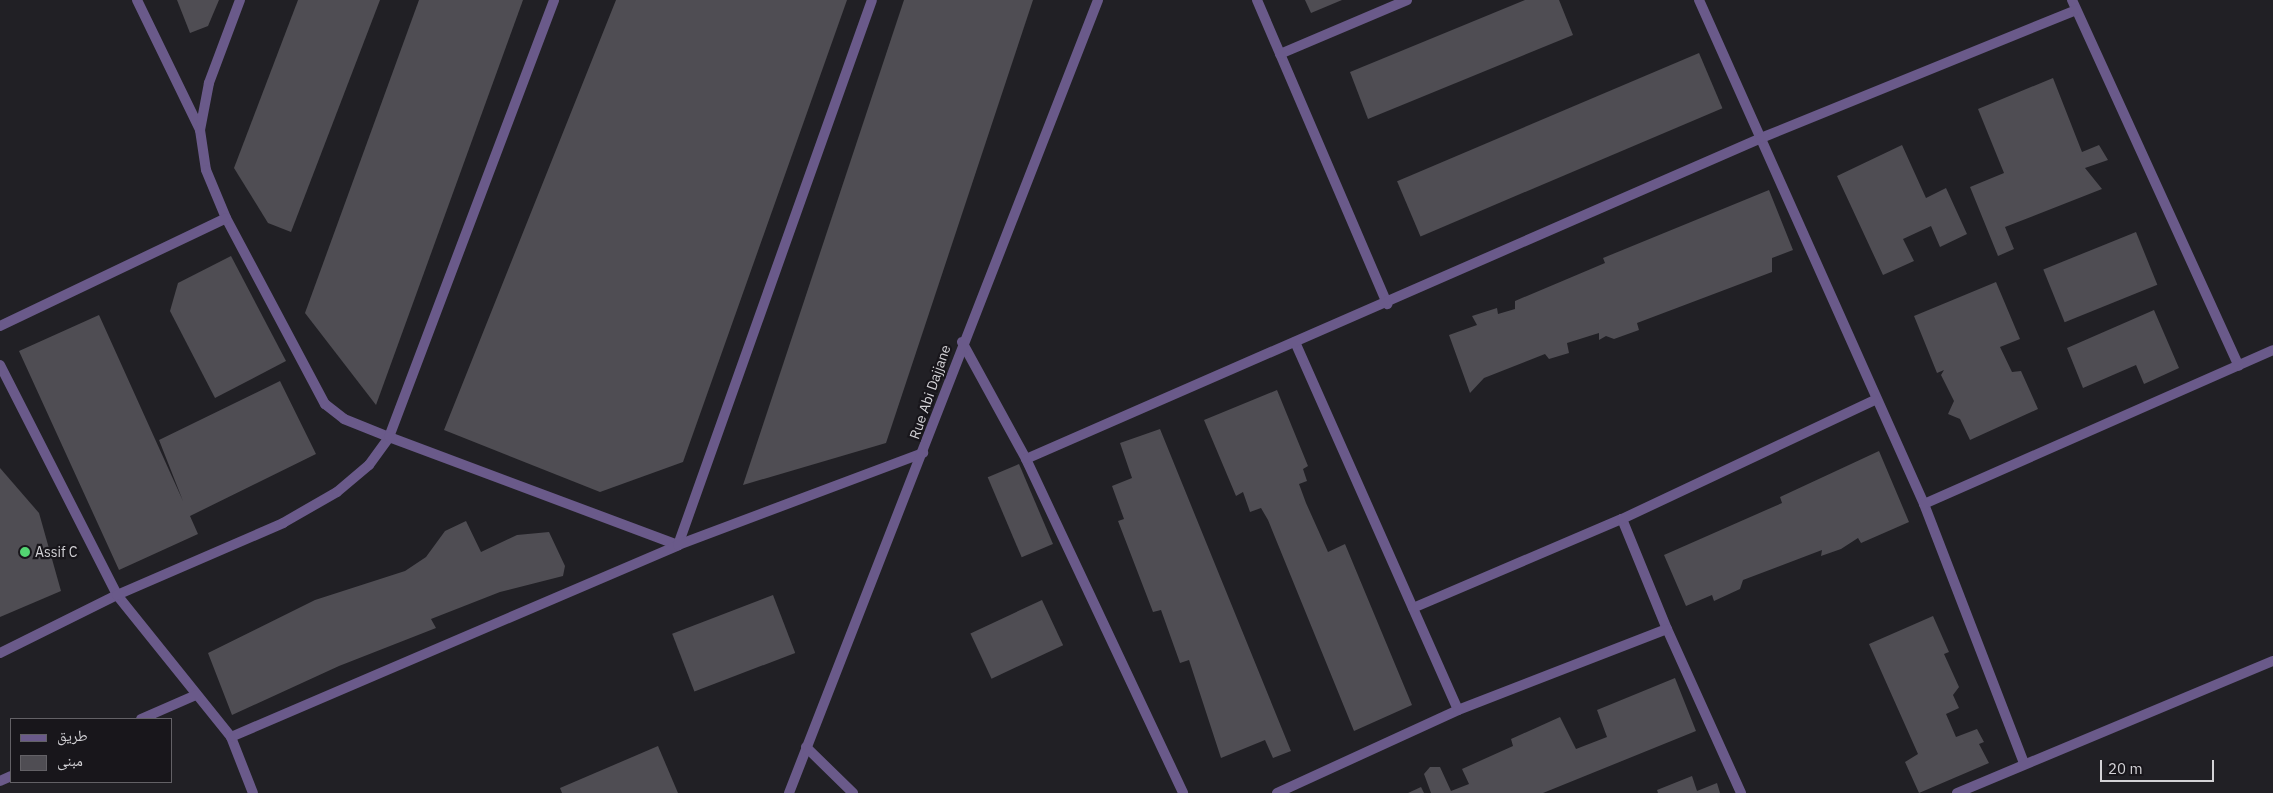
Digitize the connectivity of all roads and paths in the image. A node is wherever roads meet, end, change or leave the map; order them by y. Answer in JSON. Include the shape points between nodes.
{"nodes":[{"id":1,"x":137,"y":0,"type":"edge"},
{"id":2,"x":240,"y":0,"type":"edge"},
{"id":3,"x":554,"y":0,"type":"edge"},
{"id":4,"x":872,"y":0,"type":"edge"},
{"id":5,"x":1098,"y":0,"type":"edge"},
{"id":6,"x":1257,"y":0,"type":"edge"},
{"id":7,"x":1407,"y":0,"type":"edge"},
{"id":8,"x":1699,"y":0,"type":"edge"},
{"id":9,"x":2074,"y":5,"type":"edge"},
{"id":10,"x":1280,"y":54,"type":"junction"},
{"id":11,"x":200,"y":130,"type":"junction"},
{"id":12,"x":1761,"y":138,"type":"junction"},
{"id":13,"x":226,"y":218,"type":"junction"},
{"id":14,"x":1387,"y":304,"type":"junction"},
{"id":15,"x":0,"y":326,"type":"edge"},
{"id":16,"x":962,"y":342,"type":"junction"},
{"id":17,"x":1295,"y":342,"type":"junction"},
{"id":18,"x":2273,"y":350,"type":"edge"},
{"id":19,"x":0,"y":366,"type":"edge"},
{"id":20,"x":2239,"y":366,"type":"junction"},
{"id":21,"x":1875,"y":400,"type":"junction"},
{"id":22,"x":390,"y":437,"type":"junction"},
{"id":23,"x":923,"y":453,"type":"junction"},
{"id":24,"x":1026,"y":459,"type":"junction"},
{"id":25,"x":1924,"y":504,"type":"junction"},
{"id":26,"x":1622,"y":519,"type":"junction"},
{"id":27,"x":678,"y":545,"type":"junction"},
{"id":28,"x":117,"y":595,"type":"junction"},
{"id":29,"x":1413,"y":608,"type":"junction"},
{"id":30,"x":1667,"y":629,"type":"junction"},
{"id":31,"x":0,"y":653,"type":"edge"},
{"id":32,"x":2273,"y":661,"type":"edge"},
{"id":33,"x":196,"y":695,"type":"junction"},
{"id":34,"x":1458,"y":710,"type":"junction"},
{"id":35,"x":143,"y":718,"type":"edge"},
{"id":36,"x":231,"y":737,"type":"junction"},
{"id":37,"x":806,"y":747,"type":"junction"},
{"id":38,"x":2024,"y":763,"type":"junction"},
{"id":39,"x":254,"y":793,"type":"edge"},
{"id":40,"x":789,"y":793,"type":"edge"},
{"id":41,"x":852,"y":793,"type":"edge"},
{"id":42,"x":1183,"y":793,"type":"edge"},
{"id":43,"x":1276,"y":793,"type":"edge"},
{"id":44,"x":1741,"y":793,"type":"edge"},
{"id":45,"x":1957,"y":793,"type":"edge"}],
"edges":[{"from":1,"to":11,"type":"street"},
{"from":2,"to":11,"type":"street","via":[[209,84]]},
{"from":3,"to":22,"type":"street"},
{"from":4,"to":27,"type":"street"},
{"from":5,"to":16,"type":"street","name":"Rue Abi Dajjane"},
{"from":6,"to":10,"type":"street"},
{"from":7,"to":10,"type":"street"},
{"from":8,"to":12,"type":"street"},
{"from":9,"to":12,"type":"street"},
{"from":9,"to":20,"type":"street"},
{"from":10,"to":14,"type":"street"},
{"from":11,"to":13,"type":"street","via":[[206,170]]},
{"from":12,"to":14,"type":"street"},
{"from":12,"to":21,"type":"street"},
{"from":13,"to":15,"type":"street"},
{"from":13,"to":22,"type":"street","via":[[325,404],[344,419]]},
{"from":14,"to":17,"type":"street"},
{"from":16,"to":23,"type":"street","name":"Rue Abi Dajjane"},
{"from":16,"to":24,"type":"street"},
{"from":17,"to":24,"type":"street"},
{"from":17,"to":29,"type":"street"},
{"from":18,"to":20,"type":"street"},
{"from":19,"to":28,"type":"street"},
{"from":20,"to":25,"type":"street"},
{"from":21,"to":25,"type":"street"},
{"from":21,"to":26,"type":"street"},
{"from":22,"to":27,"type":"street"},
{"from":22,"to":28,"type":"street","via":[[369,465],[337,492],[283,523]]},
{"from":23,"to":27,"type":"street"},
{"from":23,"to":37,"type":"street","name":"Rue Abi Dajjane"},
{"from":24,"to":42,"type":"street"},
{"from":25,"to":38,"type":"street"},
{"from":26,"to":29,"type":"street"},
{"from":26,"to":30,"type":"street"},
{"from":27,"to":36,"type":"street"},
{"from":28,"to":31,"type":"street"},
{"from":28,"to":33,"type":"street"},
{"from":29,"to":34,"type":"street"},
{"from":30,"to":34,"type":"street"},
{"from":30,"to":44,"type":"street"},
{"from":32,"to":38,"type":"street"},
{"from":33,"to":35,"type":"street"},
{"from":33,"to":36,"type":"street"},
{"from":34,"to":43,"type":"street"},
{"from":36,"to":39,"type":"street"},
{"from":37,"to":40,"type":"street","name":"Rue Abi Dajjane"},
{"from":37,"to":41,"type":"street"},
{"from":38,"to":45,"type":"street"}]}
